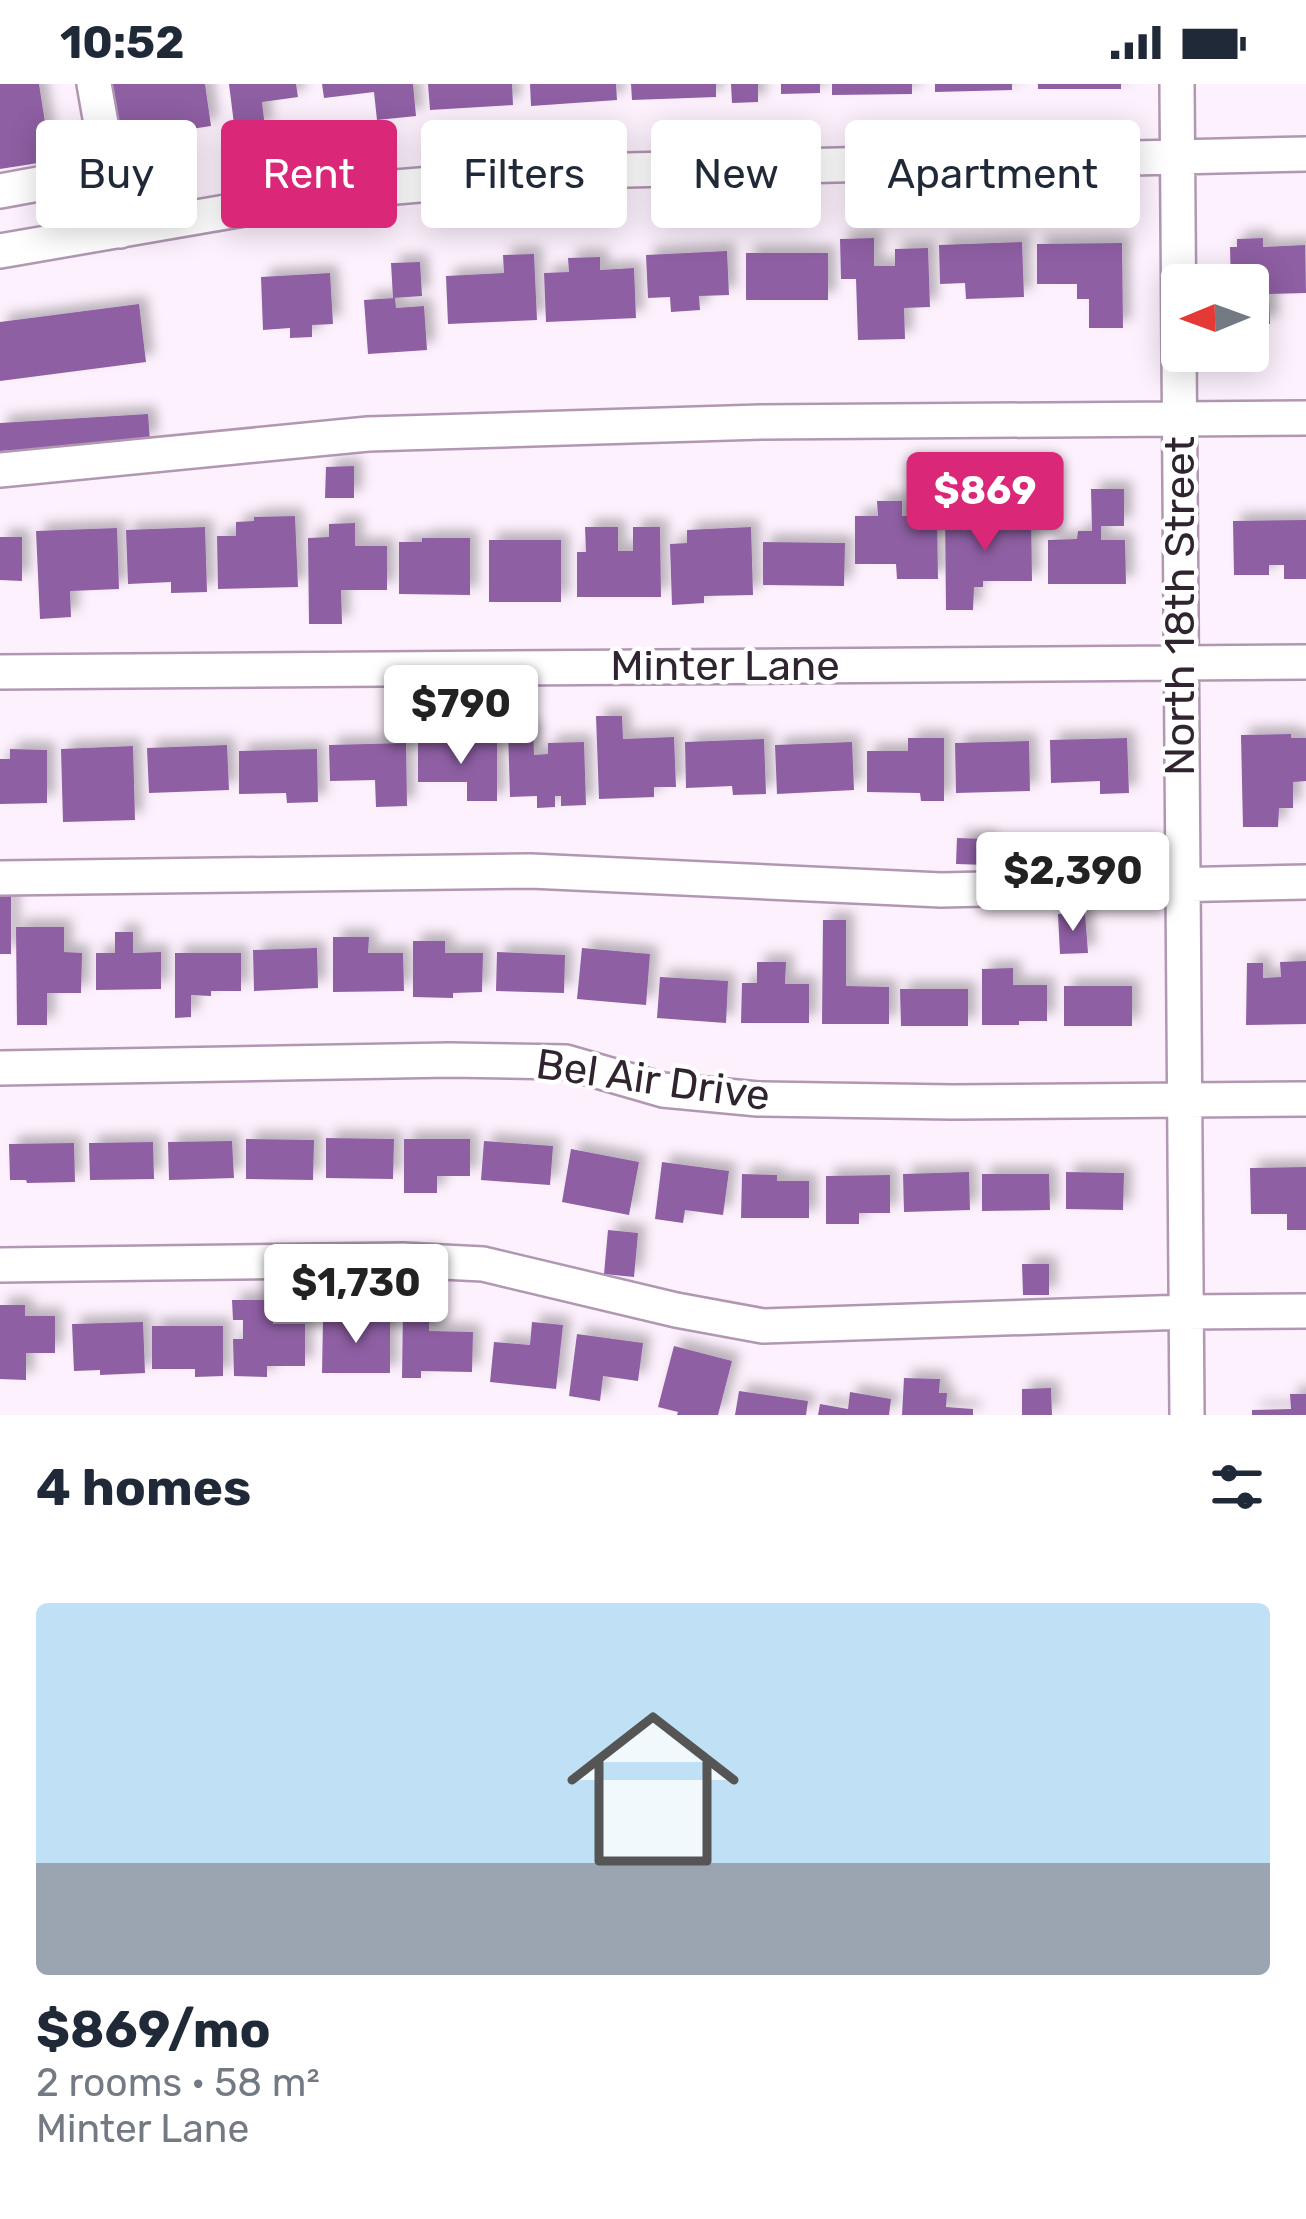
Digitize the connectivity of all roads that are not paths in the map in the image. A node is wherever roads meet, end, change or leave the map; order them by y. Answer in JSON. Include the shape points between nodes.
{"nodes":[{"id":1,"x":94,"y":84,"type":"edge"},
{"id":2,"x":1177,"y":84,"type":"edge"},
{"id":3,"x":100,"y":120,"type":"edge"},
{"id":4,"x":1306,"y":154,"type":"edge"},
{"id":5,"x":1178,"y":156,"type":"junction"},
{"id":6,"x":36,"y":184,"type":"edge"},
{"id":7,"x":0,"y":191,"type":"edge"},
{"id":8,"x":119,"y":228,"type":"edge"},
{"id":9,"x":120,"y":231,"type":"junction"},
{"id":10,"x":0,"y":251,"type":"edge"},
{"id":11,"x":1306,"y":418,"type":"edge"},
{"id":12,"x":1179,"y":419,"type":"junction"},
{"id":13,"x":0,"y":470,"type":"edge"},
{"id":14,"x":1306,"y":662,"type":"edge"},
{"id":15,"x":1180,"y":663,"type":"junction"},
{"id":16,"x":0,"y":672,"type":"edge"},
{"id":17,"x":0,"y":878,"type":"edge"},
{"id":18,"x":1306,"y":882,"type":"edge"},
{"id":19,"x":1182,"y":883,"type":"junction"},
{"id":20,"x":0,"y":1068,"type":"edge"},
{"id":21,"x":1306,"y":1099,"type":"edge"},
{"id":22,"x":1184,"y":1100,"type":"junction"},
{"id":23,"x":0,"y":1265,"type":"edge"},
{"id":24,"x":1306,"y":1311,"type":"edge"},
{"id":25,"x":1186,"y":1312,"type":"junction"},
{"id":26,"x":1186,"y":1415,"type":"edge"}],
"edges":[{"from":1,"to":3,"type":"street"},
{"from":2,"to":5,"type":"street","name":"North 18th Street"},
{"from":4,"to":5,"type":"street"},
{"from":5,"to":9,"type":"street","via":[[585,171],[348,190]]},
{"from":5,"to":12,"type":"street","name":"North 18th Street"},
{"from":6,"to":7,"type":"street"},
{"from":8,"to":9,"type":"street"},
{"from":9,"to":10,"type":"street"},
{"from":11,"to":12,"type":"street"},
{"from":12,"to":13,"type":"street","via":[[368,434]]},
{"from":12,"to":15,"type":"street","name":"North 18th Street"},
{"from":14,"to":15,"type":"street","name":"Minter Lane"},
{"from":15,"to":16,"type":"street","name":"Minter Lane"},
{"from":15,"to":19,"type":"street","name":"North 18th Street"},
{"from":17,"to":19,"type":"street","via":[[531,872],[941,890]]},
{"from":18,"to":19,"type":"street"},
{"from":19,"to":22,"type":"street","name":"North 18th Street"},
{"from":20,"to":22,"type":"street","name":"Bel Air Drive","via":[[566,1062],[663,1090],[758,1099]]},
{"from":21,"to":22,"type":"street","name":"Bel Air Drive"},
{"from":22,"to":25,"type":"street","name":"North 18th Street"},
{"from":23,"to":25,"type":"street","via":[[483,1264],[763,1325]]},
{"from":24,"to":25,"type":"street"},
{"from":25,"to":26,"type":"street","name":"North 18th Street"}]}
